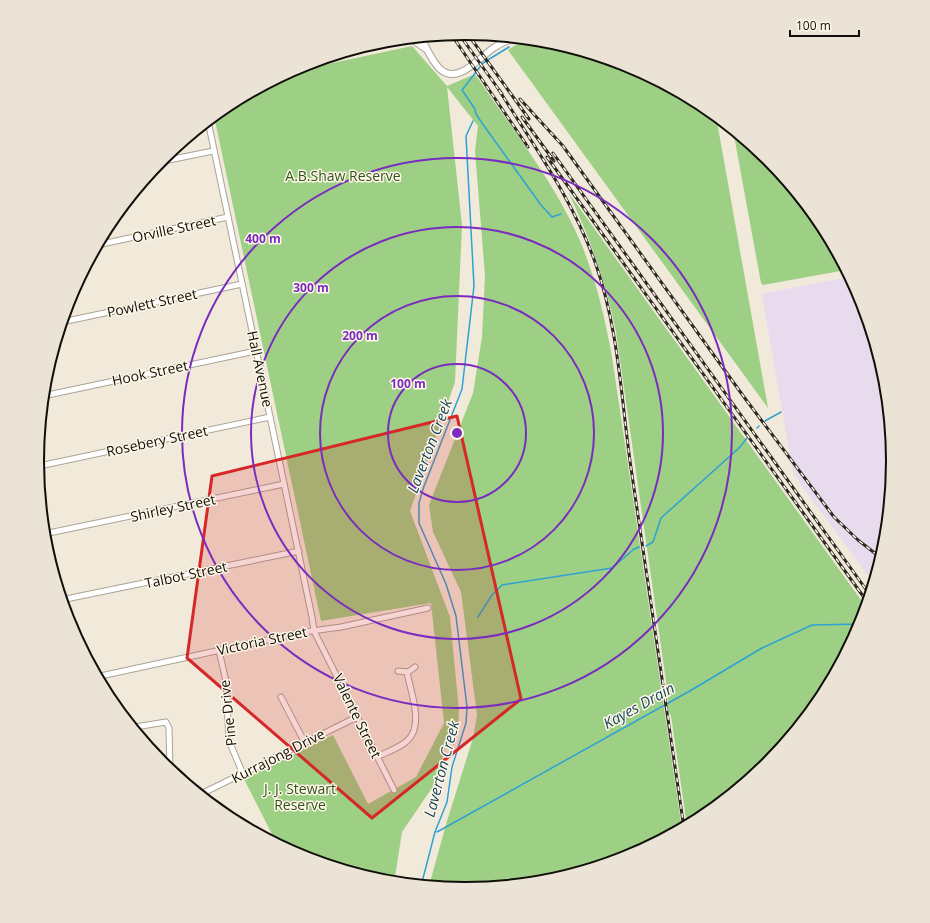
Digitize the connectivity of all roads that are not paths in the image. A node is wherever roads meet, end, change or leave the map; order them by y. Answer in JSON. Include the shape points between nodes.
{"nodes":[{"id":1,"x":424,"y":42,"type":"edge"},
{"id":2,"x":505,"y":42,"type":"edge"},
{"id":3,"x":418,"y":43,"type":"edge"},
{"id":4,"x":427,"y":50,"type":"junction"},
{"id":5,"x":209,"y":126,"type":"edge"},
{"id":6,"x":213,"y":151,"type":"junction"},
{"id":7,"x":171,"y":160,"type":"edge"},
{"id":8,"x":228,"y":217,"type":"junction"},
{"id":9,"x":105,"y":243,"type":"edge"},
{"id":10,"x":242,"y":284,"type":"junction"},
{"id":11,"x":68,"y":321,"type":"edge"},
{"id":12,"x":256,"y":351,"type":"junction"},
{"id":13,"x":49,"y":395,"type":"edge"},
{"id":14,"x":270,"y":417,"type":"junction"},
{"id":15,"x":44,"y":465,"type":"edge"},
{"id":16,"x":284,"y":484,"type":"junction"},
{"id":17,"x":50,"y":534,"type":"edge"},
{"id":18,"x":299,"y":551,"type":"junction"},
{"id":19,"x":67,"y":599,"type":"edge"},
{"id":20,"x":428,"y":608,"type":"dead end"},
{"id":21,"x":316,"y":630,"type":"junction"},
{"id":22,"x":219,"y":650,"type":"junction"},
{"id":23,"x":415,"y":667,"type":"dead end"},
{"id":24,"x":398,"y":671,"type":"dead end"},
{"id":25,"x":407,"y":672,"type":"junction"},
{"id":26,"x":102,"y":676,"type":"edge"},
{"id":27,"x":281,"y":697,"type":"dead end"},
{"id":28,"x":358,"y":717,"type":"junction"},
{"id":29,"x":138,"y":727,"type":"edge"},
{"id":30,"x":305,"y":743,"type":"junction"},
{"id":31,"x":377,"y":757,"type":"junction"},
{"id":32,"x":170,"y":763,"type":"edge"},
{"id":33,"x":243,"y":774,"type":"junction"},
{"id":34,"x":394,"y":790,"type":"dead end"},
{"id":35,"x":204,"y":793,"type":"edge"}],
"edges":[{"from":1,"to":4,"type":"street"},
{"from":2,"to":4,"type":"street","via":[[494,47],[456,74],[441,69]]},
{"from":3,"to":4,"type":"street"},
{"from":5,"to":6,"type":"street","name":"Hall Avenue"},
{"from":6,"to":7,"type":"street"},
{"from":6,"to":8,"type":"street","name":"Hall Avenue"},
{"from":8,"to":9,"type":"street","name":"Orville Street"},
{"from":8,"to":10,"type":"street","name":"Hall Avenue"},
{"from":10,"to":11,"type":"street","name":"Powlett Street"},
{"from":10,"to":12,"type":"street","name":"Hall Avenue"},
{"from":12,"to":13,"type":"street","name":"Hook Street"},
{"from":12,"to":14,"type":"street","name":"Hall Avenue"},
{"from":14,"to":15,"type":"street","name":"Rosebery Street"},
{"from":14,"to":16,"type":"street","name":"Hall Avenue"},
{"from":16,"to":17,"type":"street","name":"Shirley Street"},
{"from":16,"to":18,"type":"street","name":"Hall Avenue"},
{"from":18,"to":19,"type":"street","name":"Talbot Street"},
{"from":18,"to":21,"type":"street","name":"Hall Avenue"},
{"from":20,"to":21,"type":"street","name":"Victoria Street"},
{"from":21,"to":22,"type":"street","name":"Victoria Street"},
{"from":21,"to":28,"type":"street","name":"Valente Street","via":[[320,643]]},
{"from":22,"to":26,"type":"street","name":"Victoria Street"},
{"from":22,"to":33,"type":"street","name":"Pine Drive","via":[[226,681],[229,741]]},
{"from":23,"to":25,"type":"street"},
{"from":24,"to":25,"type":"street"},
{"from":25,"to":31,"type":"street","via":[[415,717],[413,732],[403,744]]},
{"from":27,"to":30,"type":"street"},
{"from":28,"to":30,"type":"street","name":"Kurrajong Drive"},
{"from":28,"to":31,"type":"street","name":"Valente Street"},
{"from":29,"to":32,"type":"street","via":[[166,722],[169,728]]},
{"from":30,"to":33,"type":"street","name":"Kurrajong Drive"},
{"from":31,"to":34,"type":"street","name":"Valente Street"},
{"from":33,"to":35,"type":"street","name":"Kurrajong Drive"}]}
